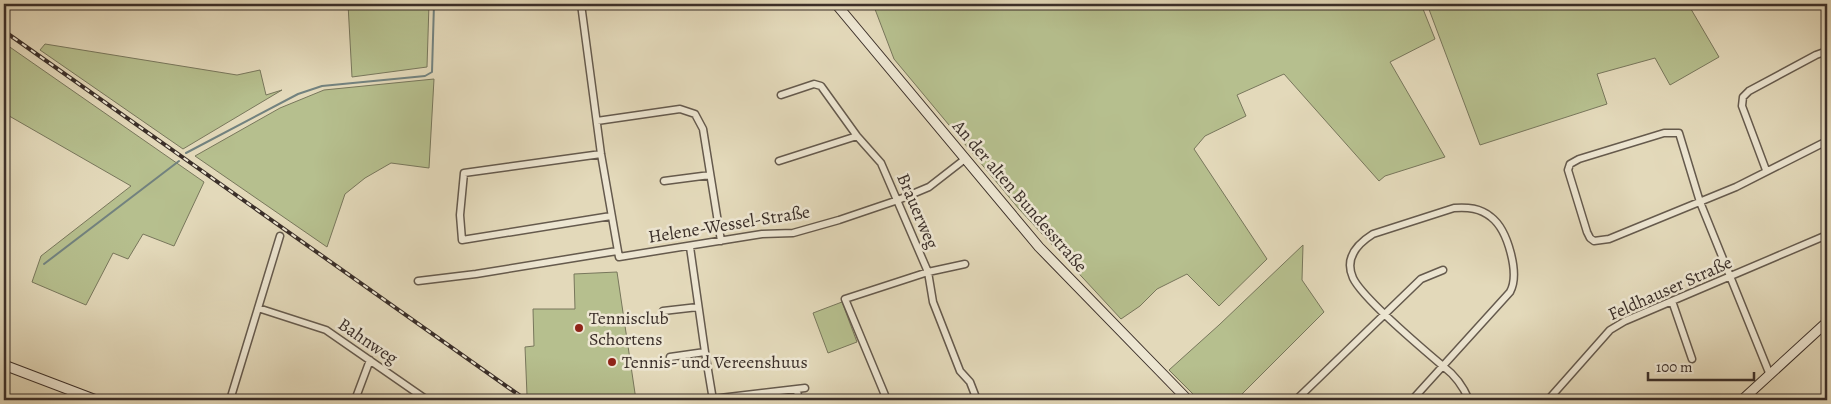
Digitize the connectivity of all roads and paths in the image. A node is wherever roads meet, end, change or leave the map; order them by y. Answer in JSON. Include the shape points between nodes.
{"nodes":[{"id":1,"x":581,"y":4,"type":"edge"},
{"id":2,"x":836,"y":4,"type":"edge"},
{"id":3,"x":1827,"y":51,"type":"edge"},
{"id":4,"x":781,"y":95,"type":"dead end"},
{"id":5,"x":597,"y":122,"type":"junction"},
{"id":6,"x":857,"y":136,"type":"junction"},
{"id":7,"x":1827,"y":141,"type":"edge"},
{"id":8,"x":601,"y":154,"type":"junction"},
{"id":9,"x":965,"y":159,"type":"junction"},
{"id":10,"x":779,"y":162,"type":"dead end"},
{"id":11,"x":1766,"y":170,"type":"junction"},
{"id":12,"x":710,"y":175,"type":"junction"},
{"id":13,"x":664,"y":181,"type":"dead end"},
{"id":14,"x":898,"y":200,"type":"junction"},
{"id":15,"x":1700,"y":202,"type":"junction"},
{"id":16,"x":611,"y":216,"type":"junction"},
{"id":17,"x":1827,"y":235,"type":"edge"},
{"id":18,"x":280,"y":236,"type":"dead end"},
{"id":19,"x":721,"y":241,"type":"junction"},
{"id":20,"x":690,"y":247,"type":"junction"},
{"id":21,"x":617,"y":251,"type":"junction"},
{"id":22,"x":965,"y":264,"type":"dead end"},
{"id":23,"x":1444,"y":270,"type":"dead end"},
{"id":24,"x":928,"y":272,"type":"junction"},
{"id":25,"x":1731,"y":276,"type":"junction"},
{"id":26,"x":418,"y":281,"type":"dead end"},
{"id":27,"x":1672,"y":301,"type":"junction"},
{"id":28,"x":698,"y":307,"type":"junction"},
{"id":29,"x":258,"y":308,"type":"junction"},
{"id":30,"x":663,"y":311,"type":"dead end"},
{"id":31,"x":1384,"y":312,"type":"junction"},
{"id":32,"x":1827,"y":322,"type":"edge"},
{"id":33,"x":704,"y":352,"type":"junction"},
{"id":34,"x":670,"y":357,"type":"dead end"},
{"id":35,"x":1692,"y":359,"type":"dead end"},
{"id":36,"x":370,"y":360,"type":"junction"},
{"id":37,"x":4,"y":365,"type":"edge"},
{"id":38,"x":1444,"y":367,"type":"junction"},
{"id":39,"x":1770,"y":375,"type":"junction"},
{"id":40,"x":805,"y":388,"type":"dead end"},
{"id":41,"x":797,"y":391,"type":"junction"},
{"id":42,"x":713,"y":399,"type":"edge"},
{"id":43,"x":96,"y":400,"type":"edge"},
{"id":44,"x":230,"y":400,"type":"edge"},
{"id":45,"x":355,"y":400,"type":"edge"},
{"id":46,"x":427,"y":400,"type":"edge"},
{"id":47,"x":703,"y":400,"type":"edge"},
{"id":48,"x":799,"y":400,"type":"edge"},
{"id":49,"x":887,"y":400,"type":"edge"},
{"id":50,"x":976,"y":400,"type":"edge"},
{"id":51,"x":1188,"y":400,"type":"edge"},
{"id":52,"x":1296,"y":400,"type":"edge"},
{"id":53,"x":1412,"y":400,"type":"edge"},
{"id":54,"x":1469,"y":400,"type":"edge"},
{"id":55,"x":1548,"y":400,"type":"edge"},
{"id":56,"x":1742,"y":400,"type":"edge"}],
"edges":[{"from":1,"to":5,"type":"street"},
{"from":2,"to":9,"type":"street","name":"An der alten Bundesstraße"},
{"from":3,"to":11,"type":"street","via":[[1749,90],[1743,97],[1742,106]]},
{"from":4,"to":6,"type":"street","name":"Brauerweg","via":[[814,84],[821,86]]},
{"from":5,"to":8,"type":"street"},
{"from":5,"to":12,"type":"street","via":[[661,110],[689,111],[699,119],[703,128]]},
{"from":6,"to":10,"type":"street"},
{"from":6,"to":14,"type":"street","name":"Brauerweg","via":[[882,163]]},
{"from":7,"to":11,"type":"street"},
{"from":8,"to":16,"type":"street"},
{"from":8,"to":16,"type":"street","via":[[464,173],[460,215],[462,240]]},
{"from":9,"to":14,"type":"street","name":"Helene-Wessel-Straße","via":[[929,187]]},
{"from":9,"to":51,"type":"street","name":"An der alten Bundesstraße","via":[[1039,247]]},
{"from":11,"to":15,"type":"street"},
{"from":12,"to":13,"type":"street"},
{"from":12,"to":19,"type":"street"},
{"from":14,"to":19,"type":"street","name":"Helene-Wessel-Straße","via":[[808,229]]},
{"from":14,"to":24,"type":"street","name":"Brauerweg"},
{"from":15,"to":15,"type":"street","via":[[1679,133],[1664,133],[1579,160],[1570,164],[1568,170],[1587,232],[1594,242]]},
{"from":15,"to":25,"type":"street"},
{"from":16,"to":21,"type":"street"},
{"from":17,"to":25,"type":"street","name":"Feldhauser Straße"},
{"from":18,"to":29,"type":"street"},
{"from":19,"to":20,"type":"street","name":"Helene-Wessel-Straße"},
{"from":20,"to":21,"type":"street","name":"Helene-Wessel-Straße","via":[[619,257]]},
{"from":20,"to":28,"type":"street"},
{"from":21,"to":26,"type":"street"},
{"from":22,"to":24,"type":"street"},
{"from":23,"to":31,"type":"street","via":[[1421,279]]},
{"from":24,"to":49,"type":"street","via":[[845,299]]},
{"from":24,"to":50,"type":"street","name":"Brauerweg","via":[[933,302],[960,371],[970,382]]},
{"from":25,"to":27,"type":"street","name":"Feldhauser Straße"},
{"from":25,"to":39,"type":"street"},
{"from":27,"to":35,"type":"street"},
{"from":27,"to":55,"type":"street","name":"Feldhauser Straße","via":[[1610,330]]},
{"from":28,"to":30,"type":"street"},
{"from":28,"to":33,"type":"street"},
{"from":29,"to":36,"type":"street","name":"Bahnweg","via":[[326,330]]},
{"from":29,"to":44,"type":"street"},
{"from":31,"to":38,"type":"street"},
{"from":31,"to":38,"type":"street","via":[[1360,289],[1353,277],[1352,253],[1361,241],[1390,227],[1454,208],[1467,207],[1491,217],[1498,224],[1509,249],[1515,283]]},
{"from":31,"to":52,"type":"street"},
{"from":32,"to":39,"type":"street"},
{"from":33,"to":34,"type":"street"},
{"from":33,"to":42,"type":"street"},
{"from":36,"to":45,"type":"street"},
{"from":36,"to":46,"type":"street","name":"Bahnweg"},
{"from":37,"to":43,"type":"street"},
{"from":38,"to":53,"type":"street"},
{"from":38,"to":54,"type":"street","via":[[1458,380]]},
{"from":39,"to":56,"type":"street"},
{"from":40,"to":41,"type":"street"},
{"from":41,"to":42,"type":"street"},
{"from":41,"to":48,"type":"street"},
{"from":42,"to":47,"type":"street"}]}
